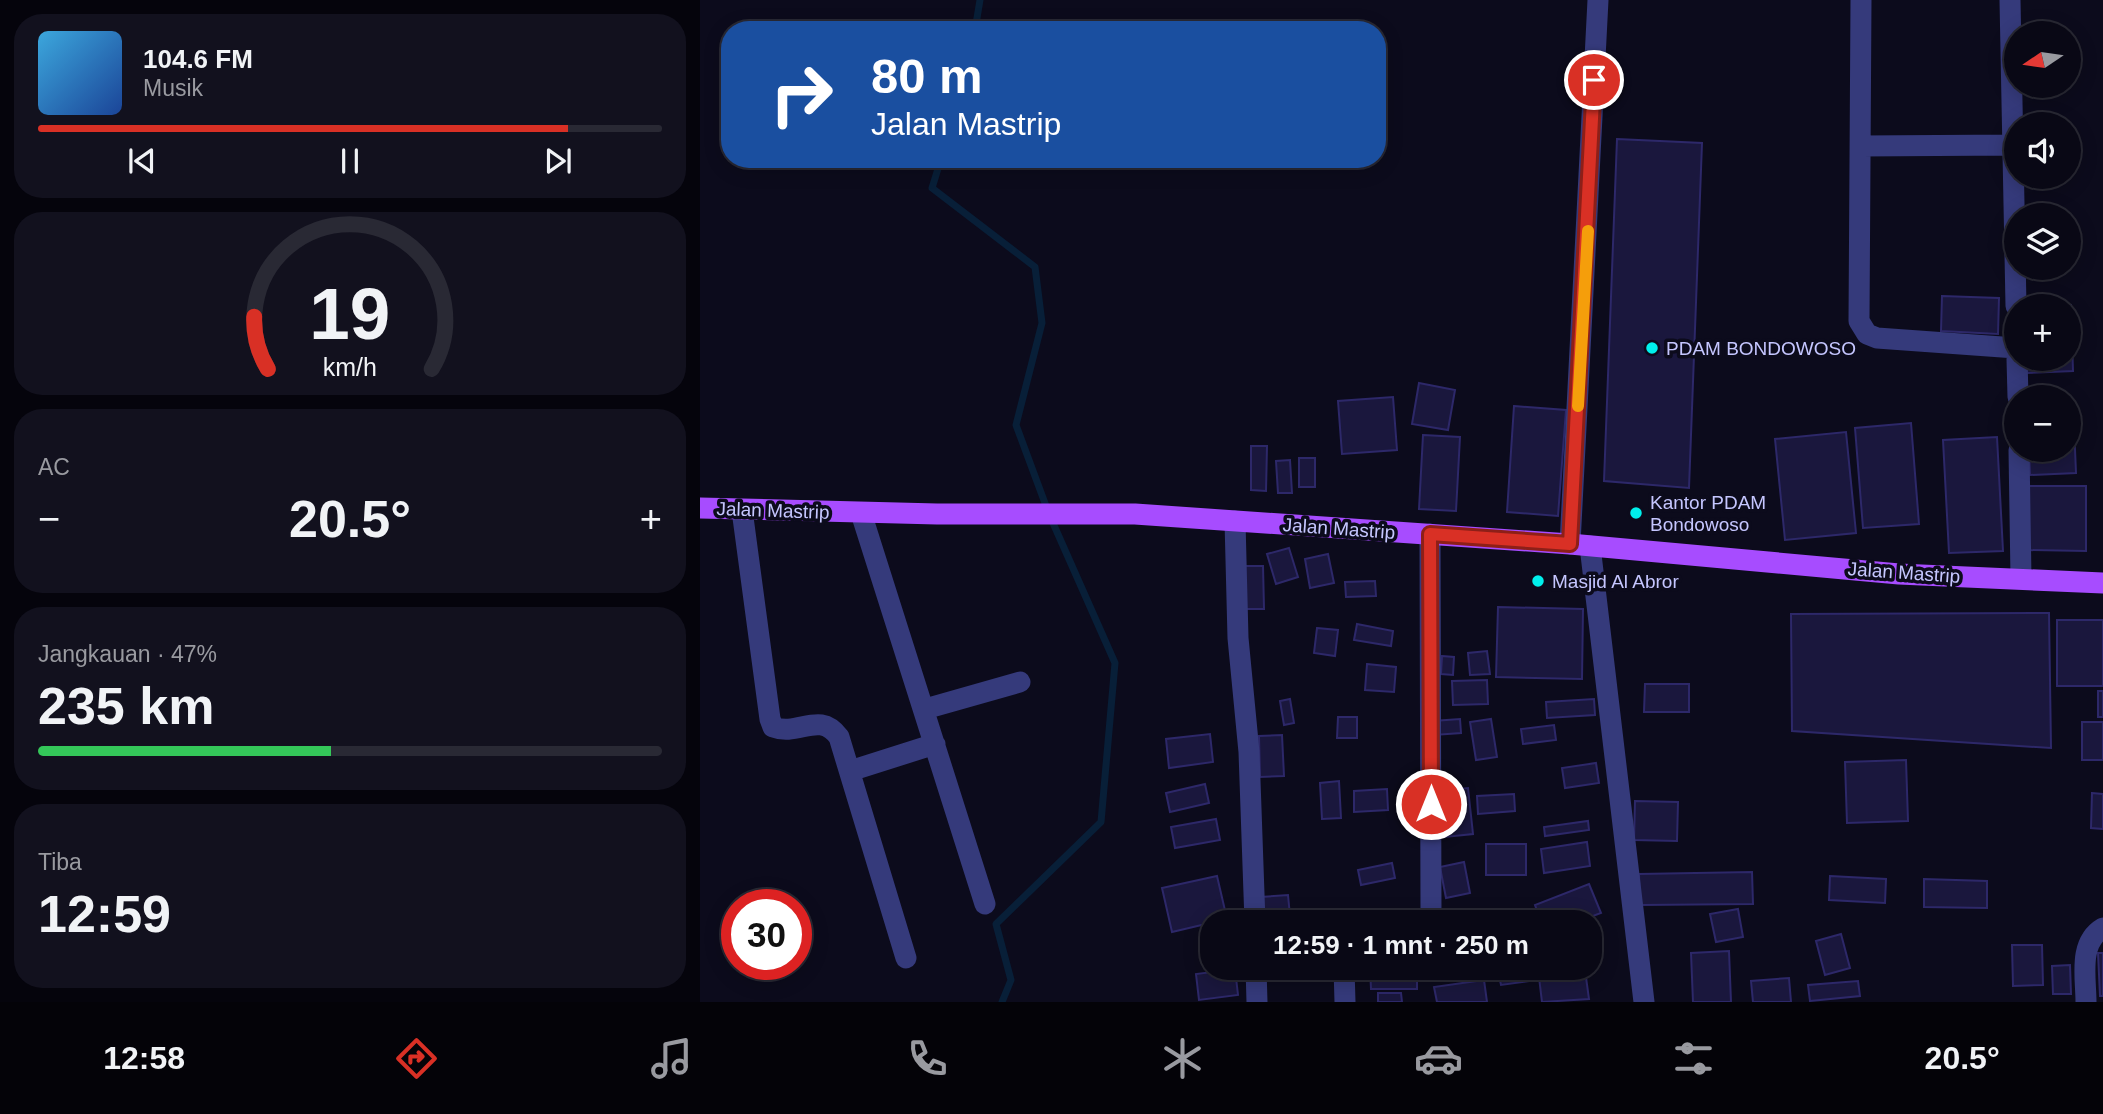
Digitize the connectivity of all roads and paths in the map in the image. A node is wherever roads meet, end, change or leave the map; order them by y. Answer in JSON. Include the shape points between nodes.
{"nodes":[{"id":1,"x":1598,"y":0,"type":"edge"},
{"id":2,"x":1861,"y":0,"type":"edge"},
{"id":3,"x":2010,"y":0,"type":"edge"},
{"id":4,"x":2012,"y":112,"type":"edge"},
{"id":5,"x":2004,"y":145,"type":"edge"},
{"id":6,"x":1861,"y":146,"type":"junction"},
{"id":7,"x":2014,"y":189,"type":"edge"},
{"id":8,"x":2016,"y":294,"type":"edge"},
{"id":9,"x":2004,"y":347,"type":"edge"},
{"id":10,"x":2019,"y":462,"type":"edge"},
{"id":11,"x":700,"y":508,"type":"edge"},
{"id":12,"x":742,"y":510,"type":"junction"},
{"id":13,"x":861,"y":513,"type":"junction"},
{"id":14,"x":1236,"y":521,"type":"junction"},
{"id":15,"x":1430,"y":534,"type":"junction"},
{"id":16,"x":1580,"y":545,"type":"junction"},
{"id":17,"x":2021,"y":578,"type":"junction"},
{"id":18,"x":2103,"y":583,"type":"edge"},
{"id":19,"x":1020,"y":682,"type":"dead end"},
{"id":20,"x":925,"y":709,"type":"junction"},
{"id":21,"x":936,"y":744,"type":"junction"},
{"id":22,"x":850,"y":771,"type":"junction"},
{"id":23,"x":985,"y":904,"type":"dead end"},
{"id":24,"x":1255,"y":910,"type":"edge"},
{"id":25,"x":1431,"y":910,"type":"edge"},
{"id":26,"x":2103,"y":928,"type":"edge"},
{"id":27,"x":906,"y":958,"type":"dead end"},
{"id":28,"x":1256,"y":980,"type":"edge"},
{"id":29,"x":1344,"y":980,"type":"edge"},
{"id":30,"x":1257,"y":1002,"type":"edge"},
{"id":31,"x":1345,"y":1002,"type":"edge"},
{"id":32,"x":1644,"y":1002,"type":"edge"},
{"id":33,"x":2086,"y":1002,"type":"edge"}],
"edges":[{"from":1,"to":16,"type":"street"},
{"from":2,"to":6,"type":"street"},
{"from":3,"to":4,"type":"street"},
{"from":5,"to":6,"type":"street"},
{"from":6,"to":9,"type":"street","via":[[1859,321],[1867,334]]},
{"from":7,"to":8,"type":"street"},
{"from":10,"to":17,"type":"street"},
{"from":11,"to":12,"type":"main road","name":"Jalan Mastrip"},
{"from":12,"to":13,"type":"main road","name":"Jalan Mastrip"},
{"from":12,"to":22,"type":"street","via":[[770,719],[781,730],[816,724],[833,728]]},
{"from":13,"to":14,"type":"main road","name":"Jalan Mastrip","via":[[1135,514]]},
{"from":13,"to":20,"type":"street"},
{"from":14,"to":15,"type":"main road","name":"Jalan Mastrip"},
{"from":14,"to":24,"type":"street","via":[[1238,638],[1249,751]]},
{"from":15,"to":16,"type":"main road","name":"Jalan Mastrip"},
{"from":15,"to":25,"type":"street"},
{"from":16,"to":17,"type":"main road","name":"Jalan Mastrip","via":[[1899,574]]},
{"from":16,"to":32,"type":"street"},
{"from":17,"to":18,"type":"main road","name":"Jalan Mastrip"},
{"from":19,"to":20,"type":"street"},
{"from":20,"to":21,"type":"street"},
{"from":21,"to":22,"type":"street"},
{"from":21,"to":23,"type":"street"},
{"from":22,"to":27,"type":"street"},
{"from":26,"to":33,"type":"street","via":[[2085,950]]},
{"from":28,"to":30,"type":"street"},
{"from":29,"to":31,"type":"street"}]}
